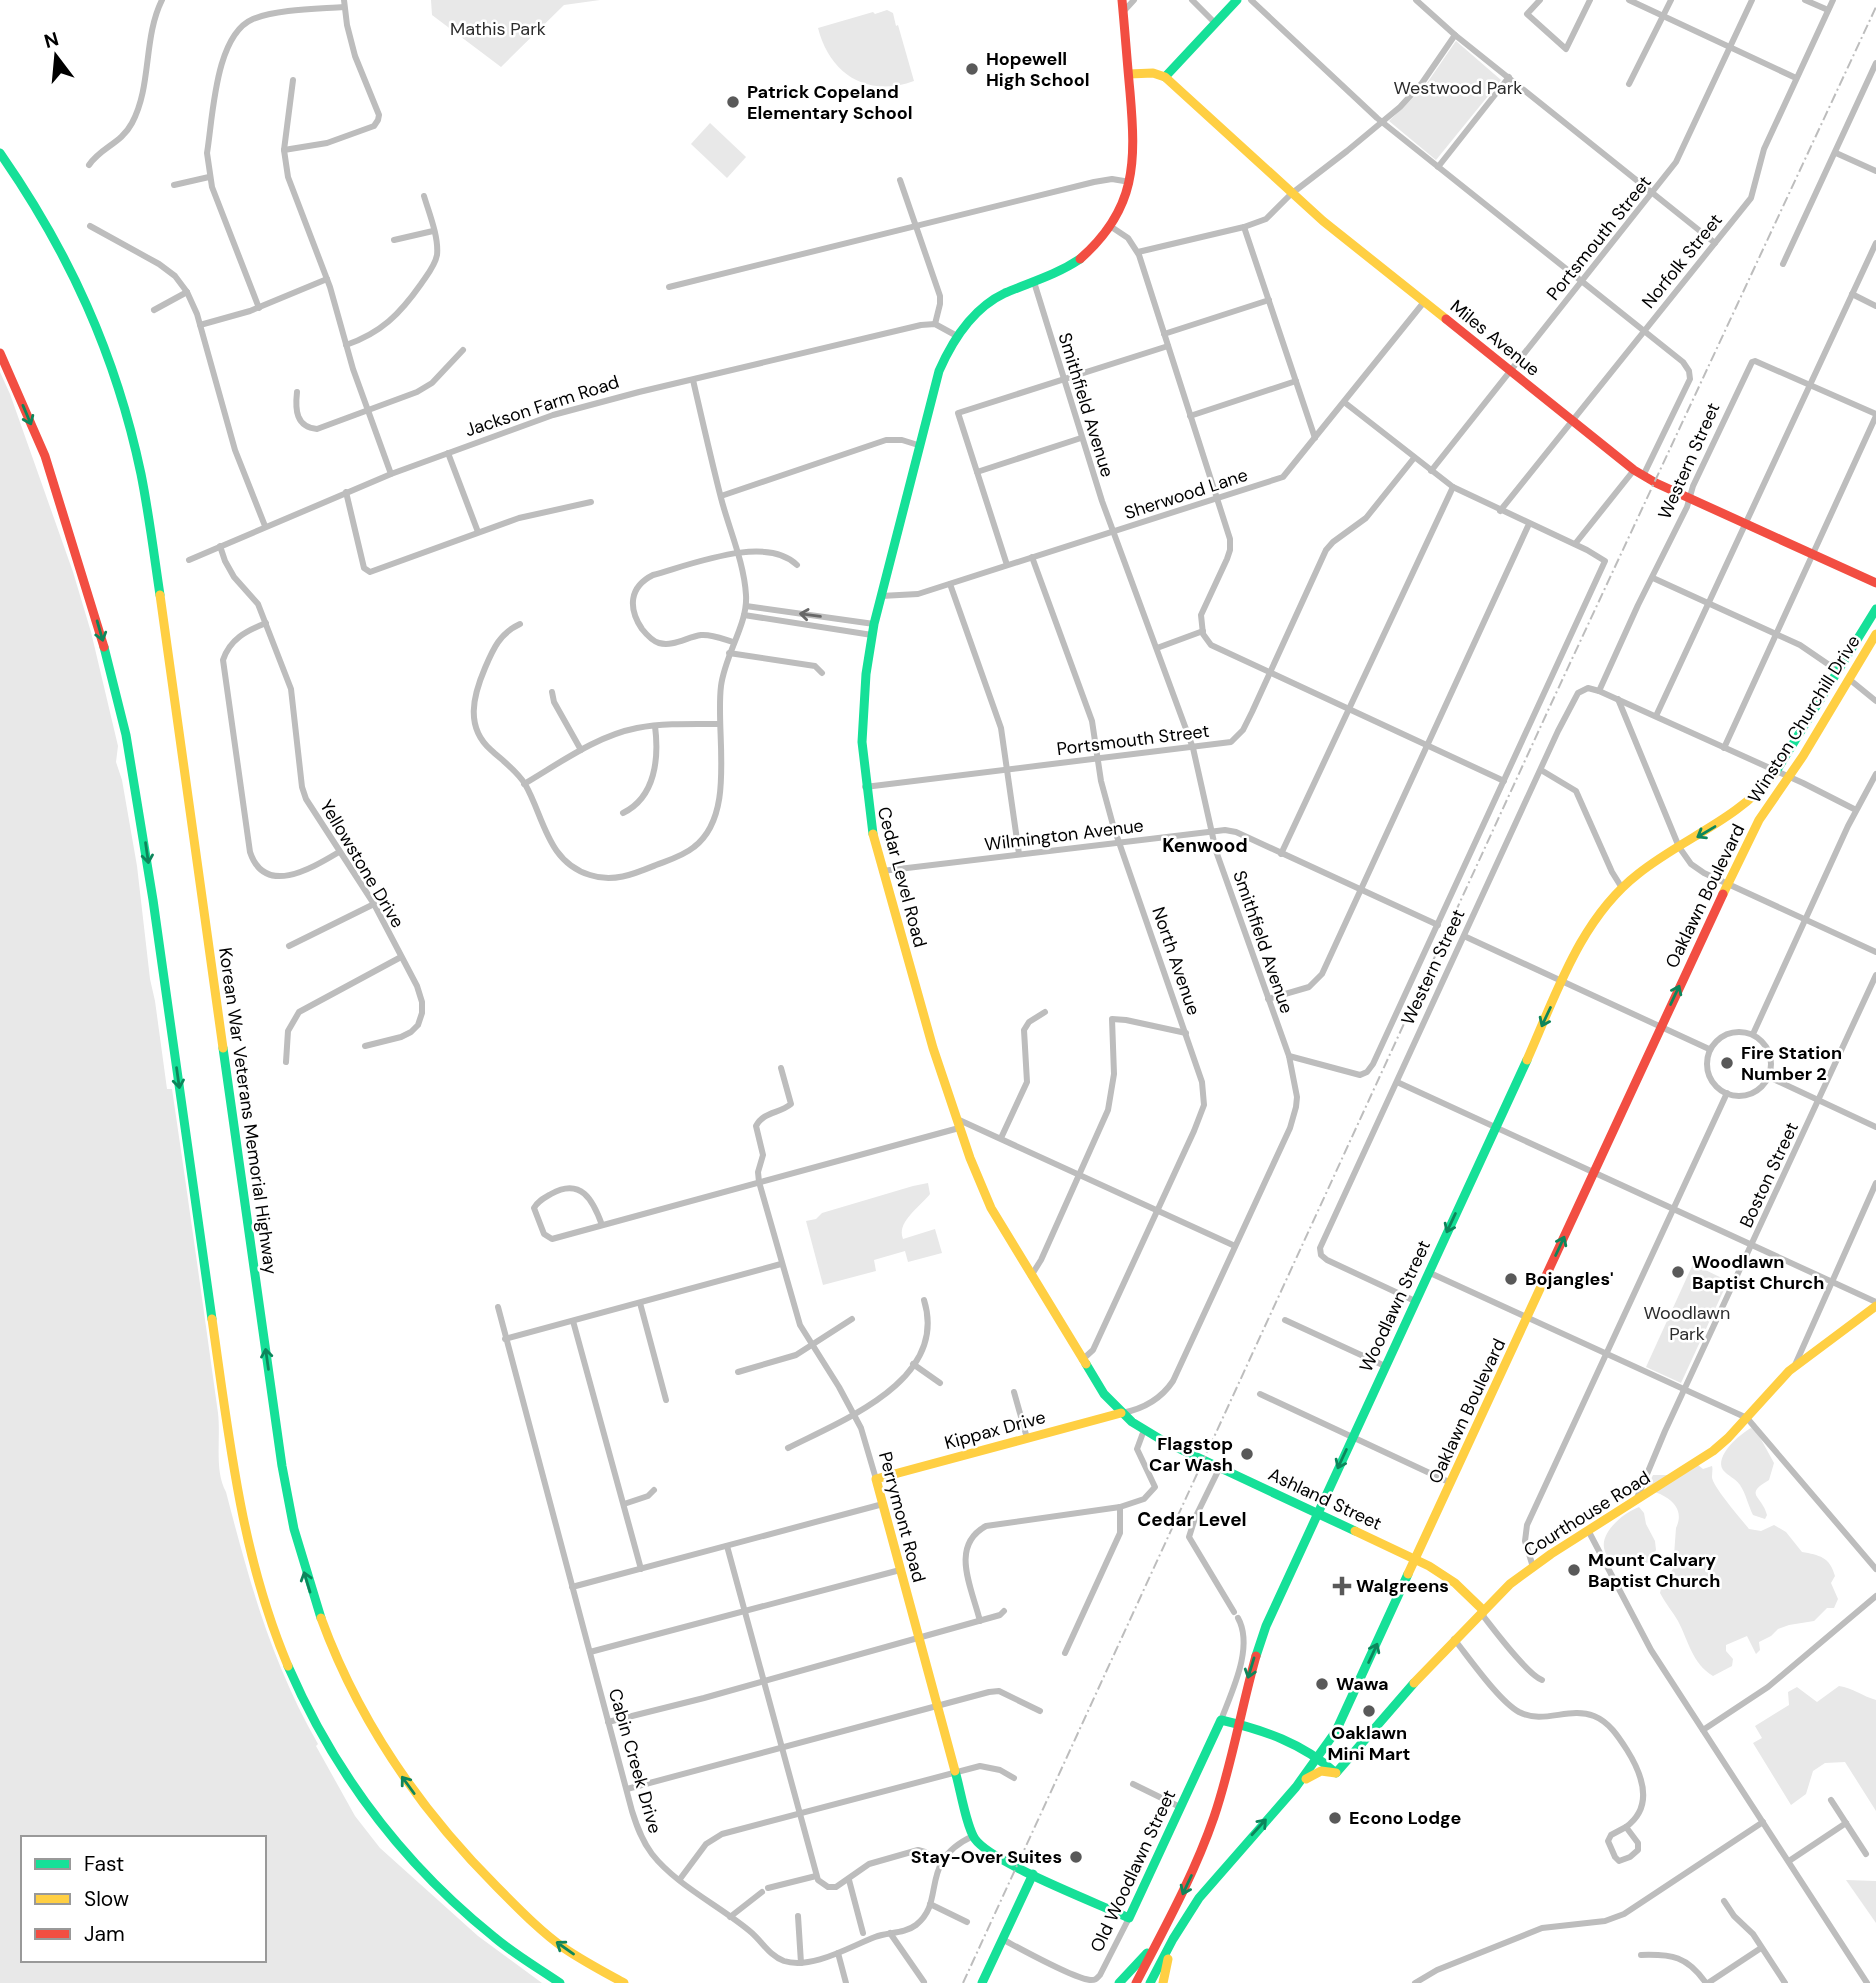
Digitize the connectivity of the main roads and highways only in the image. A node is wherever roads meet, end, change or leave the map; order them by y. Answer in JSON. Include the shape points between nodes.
{"nodes":[{"id":1,"x":1122,"y":0,"type":"edge"},
{"id":2,"x":1237,"y":0,"type":"edge"},
{"id":3,"x":1129,"y":74,"type":"junction"},
{"id":4,"x":1165,"y":77,"type":"junction"},
{"id":5,"x":0,"y":153,"type":"edge"},
{"id":6,"x":0,"y":353,"type":"edge"},
{"id":7,"x":1876,"y":583,"type":"edge"},
{"id":8,"x":1876,"y":609,"type":"edge"},
{"id":9,"x":1876,"y":634,"type":"edge"},
{"id":10,"x":1759,"y":820,"type":"joint"},
{"id":11,"x":1876,"y":1304,"type":"edge"},
{"id":12,"x":1121,"y":1413,"type":"junction"},
{"id":13,"x":1144,"y":1430,"type":"joint"},
{"id":14,"x":876,"y":1479,"type":"joint"},
{"id":15,"x":1317,"y":1514,"type":"junction"},
{"id":16,"x":1416,"y":1559,"type":"junction"},
{"id":17,"x":1483,"y":1610,"type":"junction"},
{"id":18,"x":1238,"y":1724,"type":"junction"},
{"id":19,"x":1320,"y":1758,"type":"junction"},
{"id":20,"x":1336,"y":1773,"type":"junction"},
{"id":21,"x":1298,"y":1784,"type":"junction"},
{"id":22,"x":1033,"y":1874,"type":"junction"},
{"id":23,"x":1178,"y":1932,"type":"junction"},
{"id":24,"x":1162,"y":1934,"type":"junction"},
{"id":25,"x":560,"y":1983,"type":"edge"},
{"id":26,"x":624,"y":1983,"type":"edge"},
{"id":27,"x":982,"y":1983,"type":"edge"},
{"id":28,"x":1119,"y":1983,"type":"edge"},
{"id":29,"x":1136,"y":1983,"type":"edge"},
{"id":30,"x":1150,"y":1983,"type":"edge"},
{"id":31,"x":1163,"y":1983,"type":"edge"}],
"edges":[{"from":1,"to":3,"type":"main road"},
{"from":2,"to":4,"type":"main road"},
{"from":3,"to":4,"type":"main road"},
{"from":3,"to":12,"type":"main road","name":"Cedar Level Road","via":[[1134,145],[1130,181],[1110,226],[1074,263],[991,301],[975,314],[940,366],[874,624],[862,742],[870,824],[957,1123],[991,1208],[1082,1360]]},
{"from":4,"to":7,"type":"main road","name":"Miles Avenue","via":[[1291,194],[1634,470]]},
{"from":26,"to":5,"type":"main road","name":"Korean War Veterans Memorial Highway","one_way":true,"via":[[564,1948],[490,1881],[429,1814],[357,1705],[312,1599],[282,1466],[137,450],[111,362],[82,290],[48,226]]},
{"from":6,"to":25,"type":"main road","one_way":true,"via":[[45,456],[105,649],[126,735],[235,1483],[267,1618],[315,1724],[381,1824],[468,1915]]},
{"from":8,"to":15,"type":"main road","name":"Woodlawn Street","one_way":true,"via":[[1776,772],[1754,797],[1645,868],[1622,888],[1588,931]]},
{"from":9,"to":10,"type":"main road","name":"Winston Churchill Drive"},
{"from":16,"to":10,"type":"main road","name":"Oaklawn Boulevard","one_way":true},
{"from":11,"to":17,"type":"main road","name":"Courthouse Road","via":[[1777,1382],[1713,1451],[1533,1567]]},
{"from":12,"to":13,"type":"main road","name":"Cedar Level Road"},
{"from":12,"to":14,"type":"main road","name":"Kippax Drive"},
{"from":13,"to":15,"type":"main road","name":"Ashland Street"},
{"from":14,"to":22,"type":"main road","name":"Perrymont Road","via":[[973,1836],[987,1851]]},
{"from":15,"to":16,"type":"main road","name":"Ashland Street"},
{"from":15,"to":18,"type":"main road","name":"Woodlawn Street","one_way":true,"via":[[1266,1626]]},
{"from":16,"to":17,"type":"main road","name":"Ashland Street","via":[[1450,1578]]},
{"from":19,"to":16,"type":"main road","name":"Oaklawn Boulevard","one_way":true},
{"from":17,"to":20,"type":"main road","name":"Courthouse Road"},
{"from":18,"to":19,"type":"main road","via":[[1290,1739]]},
{"from":18,"to":22,"type":"main road","name":"Old Woodlawn Street","via":[[1221,1720],[1129,1918]]},
{"from":18,"to":24,"type":"main road","name":"Woodlawn Street","one_way":true,"via":[[1209,1830]]},
{"from":19,"to":20,"type":"main road"},
{"from":19,"to":21,"type":"main road","name":"Oaklawn Boulevard"},
{"from":20,"to":21,"type":"main road","via":[[1321,1771]]},
{"from":23,"to":21,"type":"main road","name":"Oaklawn Boulevard","one_way":true,"via":[[1217,1875]]},
{"from":22,"to":27,"type":"main road"},
{"from":23,"to":30,"type":"main road","name":"Oaklawn Boulevard"},
{"from":23,"to":31,"type":"main road"},
{"from":24,"to":28,"type":"main road"},
{"from":24,"to":29,"type":"main road"}]}
